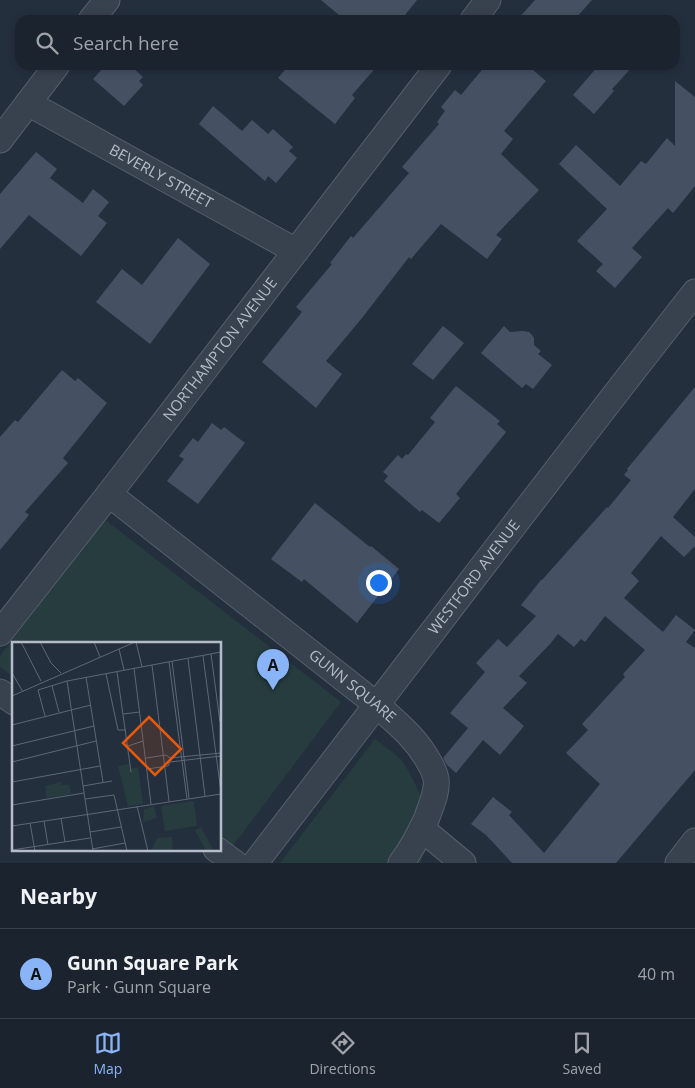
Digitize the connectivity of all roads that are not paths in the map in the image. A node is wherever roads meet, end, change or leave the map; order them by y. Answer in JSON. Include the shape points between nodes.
{"nodes":[{"id":1,"x":106,"y":0,"type":"edge"},
{"id":2,"x":488,"y":0,"type":"edge"},
{"id":3,"x":96,"y":15,"type":"edge"},
{"id":4,"x":477,"y":15,"type":"edge"},
{"id":5,"x":53,"y":70,"type":"edge"},
{"id":6,"x":435,"y":70,"type":"edge"},
{"id":7,"x":28,"y":103,"type":"junction"},
{"id":8,"x":0,"y":140,"type":"edge"},
{"id":9,"x":296,"y":251,"type":"junction"},
{"id":10,"x":695,"y":292,"type":"edge"},
{"id":11,"x":109,"y":494,"type":"junction"},
{"id":12,"x":0,"y":633,"type":"edge"},
{"id":13,"x":0,"y":692,"type":"edge"},
{"id":14,"x":12,"y":701,"type":"edge"},
{"id":15,"x":377,"y":705,"type":"junction"},
{"id":16,"x":422,"y":829,"type":"junction"},
{"id":17,"x":695,"y":842,"type":"edge"},
{"id":18,"x":217,"y":850,"type":"edge"},
{"id":19,"x":235,"y":863,"type":"edge"},
{"id":20,"x":254,"y":863,"type":"edge"},
{"id":21,"x":401,"y":863,"type":"edge"},
{"id":22,"x":462,"y":863,"type":"edge"},
{"id":23,"x":678,"y":863,"type":"edge"}],
"edges":[{"from":1,"to":3,"type":"street"},
{"from":2,"to":4,"type":"street"},
{"from":5,"to":7,"type":"street"},
{"from":6,"to":9,"type":"street","name":"NORTHAMPTON AVENUE"},
{"from":7,"to":8,"type":"street"},
{"from":7,"to":9,"type":"street","name":"BEVERLY STREET"},
{"from":9,"to":11,"type":"street","name":"NORTHAMPTON AVENUE"},
{"from":10,"to":15,"type":"street","name":"WESTFORD AVENUE"},
{"from":11,"to":12,"type":"street","name":"NORTHAMPTON AVENUE"},
{"from":11,"to":15,"type":"street","name":"GUNN SQUARE"},
{"from":13,"to":14,"type":"street"},
{"from":15,"to":16,"type":"street","name":"GUNN SQUARE","via":[[420,747],[436,779]]},
{"from":15,"to":20,"type":"street","name":"WESTFORD AVENUE"},
{"from":16,"to":21,"type":"street","name":"GUNN SQUARE"},
{"from":16,"to":22,"type":"street"},
{"from":17,"to":23,"type":"street"},
{"from":18,"to":19,"type":"street"}]}
